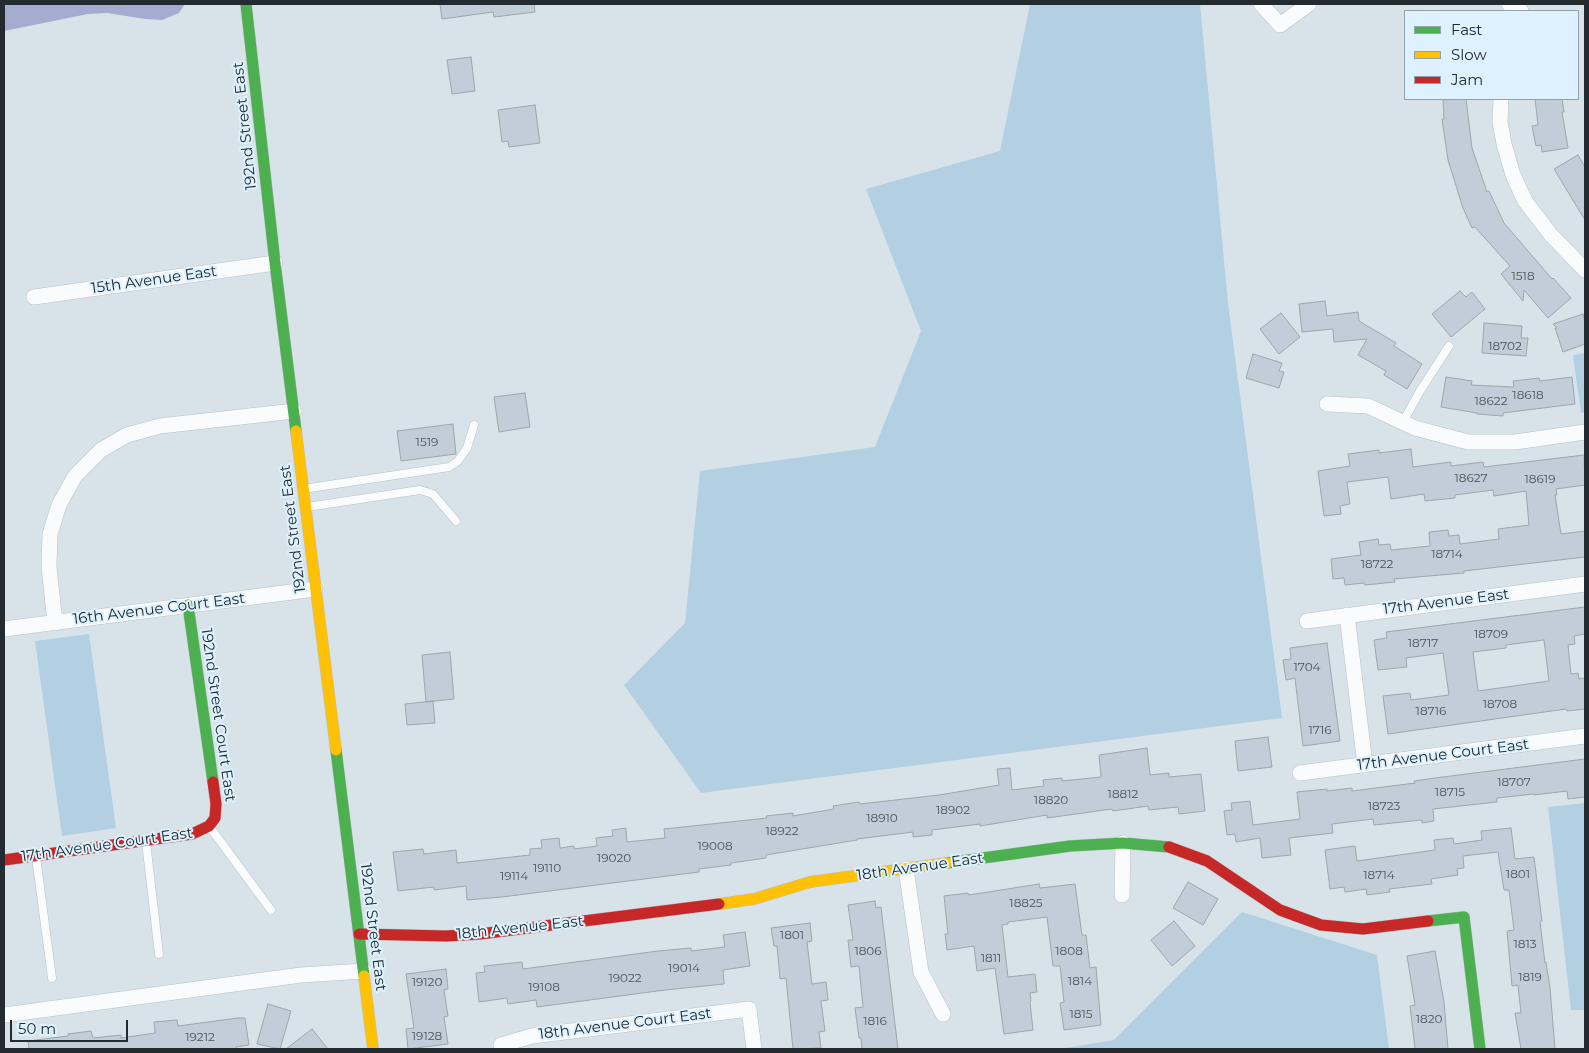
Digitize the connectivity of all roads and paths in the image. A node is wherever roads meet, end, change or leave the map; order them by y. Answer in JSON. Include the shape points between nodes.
{"nodes":[{"id":1,"x":246,"y":4,"type":"edge"},
{"id":2,"x":1261,"y":4,"type":"edge"},
{"id":3,"x":1309,"y":4,"type":"edge"},
{"id":4,"x":1508,"y":4,"type":"edge"},
{"id":5,"x":1519,"y":10,"type":"edge"},
{"id":6,"x":1501,"y":100,"type":"edge"},
{"id":7,"x":276,"y":263,"type":"junction"},
{"id":8,"x":1585,"y":270,"type":"edge"},
{"id":9,"x":34,"y":297,"type":"dead end"},
{"id":10,"x":1449,"y":346,"type":"dead end"},
{"id":11,"x":1327,"y":404,"type":"dead end"},
{"id":12,"x":294,"y":411,"type":"junction"},
{"id":13,"x":1403,"y":422,"type":"junction"},
{"id":14,"x":474,"y":425,"type":"dead end"},
{"id":15,"x":1585,"y":432,"type":"edge"},
{"id":16,"x":303,"y":489,"type":"junction"},
{"id":17,"x":305,"y":507,"type":"junction"},
{"id":18,"x":456,"y":521,"type":"dead end"},
{"id":19,"x":1585,"y":584,"type":"edge"},
{"id":20,"x":315,"y":589,"type":"junction"},
{"id":21,"x":188,"y":606,"type":"junction"},
{"id":22,"x":1346,"y":615,"type":"junction"},
{"id":23,"x":1307,"y":621,"type":"dead end"},
{"id":24,"x":55,"y":623,"type":"junction"},
{"id":25,"x":4,"y":629,"type":"edge"},
{"id":26,"x":1585,"y":736,"type":"edge"},
{"id":27,"x":1365,"y":765,"type":"junction"},
{"id":28,"x":1300,"y":773,"type":"dead end"},
{"id":29,"x":209,"y":826,"type":"junction"},
{"id":30,"x":146,"y":840,"type":"junction"},
{"id":31,"x":1123,"y":843,"type":"junction"},
{"id":32,"x":36,"y":855,"type":"junction"},
{"id":33,"x":4,"y":860,"type":"edge"},
{"id":34,"x":906,"y":869,"type":"junction"},
{"id":35,"x":1122,"y":895,"type":"dead end"},
{"id":36,"x":271,"y":910,"type":"dead end"},
{"id":37,"x":359,"y":934,"type":"junction"},
{"id":38,"x":159,"y":954,"type":"dead end"},
{"id":39,"x":364,"y":971,"type":"junction"},
{"id":40,"x":52,"y":978,"type":"dead end"},
{"id":41,"x":943,"y":1014,"type":"dead end"},
{"id":42,"x":4,"y":1015,"type":"edge"},
{"id":43,"x":501,"y":1047,"type":"edge"},
{"id":44,"x":373,"y":1049,"type":"edge"},
{"id":45,"x":754,"y":1049,"type":"edge"},
{"id":46,"x":1480,"y":1049,"type":"edge"}],
"edges":[{"from":1,"to":7,"type":"street","name":"192nd Street East"},
{"from":2,"to":3,"type":"street","via":[[1280,26]]},
{"from":4,"to":5,"type":"street"},
{"from":6,"to":8,"type":"street","via":[[1504,144],[1525,201],[1551,235]]},
{"from":7,"to":9,"type":"street","name":"15th Avenue East"},
{"from":7,"to":12,"type":"street","name":"192nd Street East"},
{"from":10,"to":13,"type":"lane"},
{"from":11,"to":13,"type":"street","via":[[1368,406]]},
{"from":12,"to":16,"type":"street","name":"192nd Street East"},
{"from":12,"to":24,"type":"street","via":[[160,426],[127,434],[101,450],[75,476],[59,505],[50,534],[49,567]]},
{"from":13,"to":15,"type":"street","via":[[1468,442],[1515,442]]},
{"from":14,"to":16,"type":"lane","via":[[467,448],[449,467]]},
{"from":16,"to":17,"type":"street","name":"192nd Street East"},
{"from":17,"to":18,"type":"lane","via":[[420,490],[434,494]]},
{"from":17,"to":20,"type":"street","name":"192nd Street East"},
{"from":19,"to":22,"type":"street","name":"17th Avenue East"},
{"from":20,"to":21,"type":"street","name":"16th Avenue Court East"},
{"from":20,"to":37,"type":"street","name":"192nd Street East"},
{"from":21,"to":24,"type":"street","name":"16th Avenue Court East"},
{"from":21,"to":29,"type":"street","name":"192nd Street Court East","via":[[216,804],[215,818]]},
{"from":22,"to":23,"type":"street","name":"17th Avenue East"},
{"from":22,"to":27,"type":"street"},
{"from":24,"to":25,"type":"street","name":"16th Avenue Court East"},
{"from":26,"to":27,"type":"street","name":"17th Avenue Court East"},
{"from":27,"to":28,"type":"street","name":"17th Avenue Court East"},
{"from":29,"to":30,"type":"street","name":"17th Avenue Court East","via":[[192,834]]},
{"from":29,"to":36,"type":"lane"},
{"from":30,"to":32,"type":"street","name":"17th Avenue Court East"},
{"from":30,"to":38,"type":"lane"},
{"from":31,"to":34,"type":"street","name":"18th Avenue East","via":[[1070,846]]},
{"from":31,"to":35,"type":"street"},
{"from":31,"to":46,"type":"street","name":"18th Avenue East","via":[[1172,847],[1208,861],[1280,910],[1321,925],[1363,929],[1464,917]]},
{"from":32,"to":33,"type":"street","name":"17th Avenue Court East"},
{"from":32,"to":40,"type":"lane"},
{"from":34,"to":37,"type":"street","name":"18th Avenue East","via":[[810,882],[754,898],[480,934]]},
{"from":34,"to":41,"type":"street","via":[[921,972]]},
{"from":37,"to":39,"type":"street","name":"192nd Street East"},
{"from":39,"to":42,"type":"street","via":[[301,976]]},
{"from":39,"to":44,"type":"street","name":"192nd Street East"},
{"from":43,"to":45,"type":"street","name":"18th Avenue Court East","via":[[532,1036],[750,1009]]}]}
